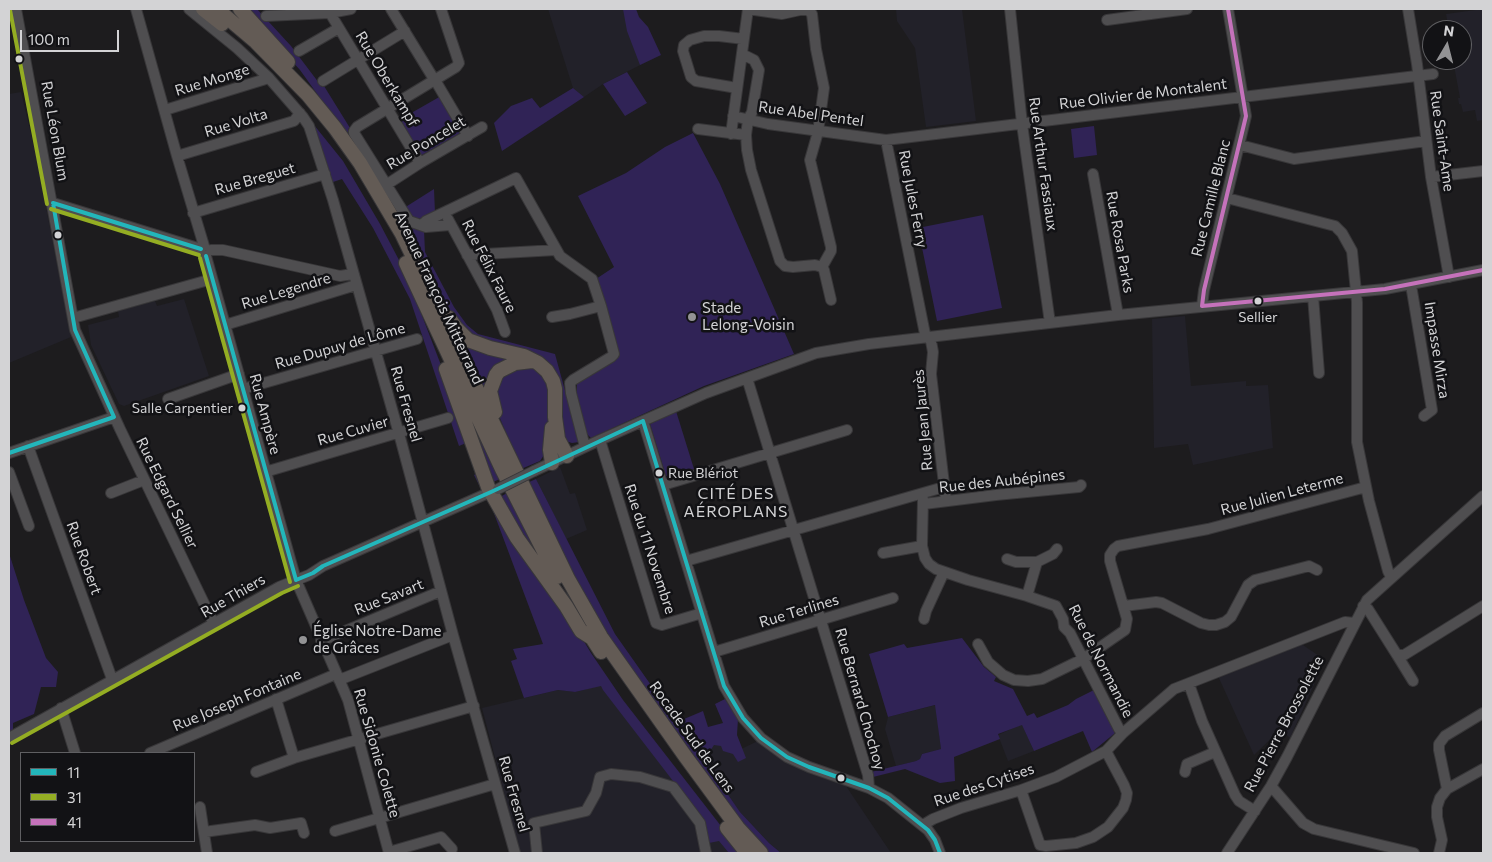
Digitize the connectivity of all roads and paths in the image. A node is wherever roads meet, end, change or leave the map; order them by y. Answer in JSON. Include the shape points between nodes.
{"nodes":[{"id":1,"x":16,"y":9,"type":"edge"},
{"id":2,"x":136,"y":9,"type":"edge"},
{"id":3,"x":189,"y":9,"type":"edge"},
{"id":4,"x":203,"y":9,"type":"edge"},
{"id":5,"x":217,"y":9,"type":"edge"},
{"id":6,"x":240,"y":9,"type":"edge"},
{"id":7,"x":351,"y":9,"type":"edge"},
{"id":8,"x":391,"y":9,"type":"edge"},
{"id":9,"x":441,"y":9,"type":"edge"},
{"id":10,"x":748,"y":9,"type":"edge"},
{"id":11,"x":1010,"y":9,"type":"edge"},
{"id":12,"x":1187,"y":9,"type":"edge"},
{"id":13,"x":1228,"y":9,"type":"edge"},
{"id":14,"x":1408,"y":9,"type":"edge"},
{"id":15,"x":329,"y":11,"type":"edge"},
{"id":16,"x":266,"y":16,"type":"dead end"},
{"id":17,"x":1107,"y":20,"type":"dead end"},
{"id":18,"x":339,"y":28,"type":"junction"},
{"id":19,"x":405,"y":31,"type":"junction"},
{"id":20,"x":744,"y":39,"type":"junction"},
{"id":21,"x":299,"y":51,"type":"dead end"},
{"id":22,"x":742,"y":54,"type":"junction"},
{"id":23,"x":358,"y":60,"type":"junction"},
{"id":24,"x":1433,"y":74,"type":"dead end"},
{"id":25,"x":1418,"y":76,"type":"junction"},
{"id":26,"x":269,"y":78,"type":"junction"},
{"id":27,"x":433,"y":78,"type":"junction"},
{"id":28,"x":323,"y":81,"type":"dead end"},
{"id":29,"x":737,"y":88,"type":"junction"},
{"id":30,"x":1243,"y":97,"type":"junction"},
{"id":31,"x":165,"y":110,"type":"junction"},
{"id":32,"x":321,"y":110,"type":"junction"},
{"id":33,"x":387,"y":110,"type":"junction"},
{"id":34,"x":300,"y":113,"type":"junction"},
{"id":35,"x":733,"y":116,"type":"junction"},
{"id":36,"x":748,"y":120,"type":"junction"},
{"id":37,"x":1022,"y":124,"type":"junction"},
{"id":38,"x":482,"y":127,"type":"dead end"},
{"id":39,"x":698,"y":128,"type":"dead end"},
{"id":40,"x":818,"y":132,"type":"junction"},
{"id":41,"x":731,"y":134,"type":"junction"},
{"id":42,"x":746,"y":135,"type":"junction"},
{"id":43,"x":468,"y":136,"type":"junction"},
{"id":44,"x":886,"y":140,"type":"junction"},
{"id":45,"x":1426,"y":141,"type":"junction"},
{"id":46,"x":1240,"y":145,"type":"junction"},
{"id":47,"x":176,"y":156,"type":"junction"},
{"id":48,"x":419,"y":164,"type":"junction"},
{"id":49,"x":1483,"y":171,"type":"edge"},
{"id":50,"x":325,"y":174,"type":"junction"},
{"id":51,"x":1093,"y":174,"type":"dead end"},
{"id":52,"x":1431,"y":177,"type":"junction"},
{"id":53,"x":386,"y":185,"type":"junction"},
{"id":54,"x":1226,"y":198,"type":"junction"},
{"id":55,"x":52,"y":203,"type":"junction"},
{"id":56,"x":193,"y":212,"type":"junction"},
{"id":57,"x":445,"y":214,"type":"junction"},
{"id":58,"x":450,"y":224,"type":"junction"},
{"id":59,"x":422,"y":225,"type":"junction"},
{"id":60,"x":551,"y":247,"type":"junction"},
{"id":61,"x":205,"y":248,"type":"junction"},
{"id":62,"x":482,"y":254,"type":"junction"},
{"id":63,"x":467,"y":255,"type":"junction"},
{"id":64,"x":822,"y":267,"type":"junction"},
{"id":65,"x":1483,"y":270,"type":"edge"},
{"id":66,"x":476,"y":272,"type":"junction"},
{"id":67,"x":353,"y":274,"type":"junction"},
{"id":68,"x":1450,"y":277,"type":"junction"},
{"id":69,"x":212,"y":280,"type":"junction"},
{"id":70,"x":356,"y":285,"type":"junction"},
{"id":71,"x":1411,"y":285,"type":"junction"},
{"id":72,"x":428,"y":287,"type":"junction"},
{"id":73,"x":1357,"y":292,"type":"junction"},
{"id":74,"x":1313,"y":296,"type":"junction"},
{"id":75,"x":831,"y":300,"type":"dead end"},
{"id":76,"x":601,"y":306,"type":"junction"},
{"id":77,"x":1202,"y":306,"type":"junction"},
{"id":78,"x":1118,"y":316,"type":"junction"},
{"id":79,"x":552,"y":317,"type":"dead end"},
{"id":80,"x":73,"y":318,"type":"junction"},
{"id":81,"x":432,"y":321,"type":"junction"},
{"id":82,"x":1050,"y":323,"type":"junction"},
{"id":83,"x":225,"y":325,"type":"junction"},
{"id":84,"x":505,"y":332,"type":"dead end"},
{"id":85,"x":928,"y":337,"type":"junction"},
{"id":86,"x":416,"y":340,"type":"dead end"},
{"id":87,"x":376,"y":352,"type":"junction"},
{"id":88,"x":535,"y":362,"type":"junction"},
{"id":89,"x":1318,"y":372,"type":"dead end"},
{"id":90,"x":239,"y":374,"type":"junction"},
{"id":91,"x":748,"y":378,"type":"junction"},
{"id":92,"x":243,"y":389,"type":"junction"},
{"id":93,"x":168,"y":399,"type":"dead end"},
{"id":94,"x":1424,"y":416,"type":"dead end"},
{"id":95,"x":114,"y":417,"type":"junction"},
{"id":96,"x":448,"y":418,"type":"dead end"},
{"id":97,"x":556,"y":418,"type":"junction"},
{"id":98,"x":642,"y":421,"type":"junction"},
{"id":99,"x":847,"y":430,"type":"dead end"},
{"id":100,"x":399,"y":434,"type":"junction"},
{"id":101,"x":501,"y":440,"type":"junction"},
{"id":102,"x":600,"y":440,"type":"junction"},
{"id":103,"x":28,"y":446,"type":"junction"},
{"id":104,"x":585,"y":447,"type":"junction"},
{"id":105,"x":9,"y":453,"type":"edge"},
{"id":106,"x":770,"y":453,"type":"junction"},
{"id":107,"x":567,"y":456,"type":"junction"},
{"id":108,"x":552,"y":463,"type":"junction"},
{"id":109,"x":9,"y":472,"type":"edge"},
{"id":110,"x":265,"y":472,"type":"junction"},
{"id":111,"x":144,"y":480,"type":"junction"},
{"id":112,"x":663,"y":485,"type":"junction"},
{"id":113,"x":1081,"y":485,"type":"dead end"},
{"id":114,"x":944,"y":487,"type":"junction"},
{"id":115,"x":1366,"y":487,"type":"junction"},
{"id":116,"x":494,"y":490,"type":"junction"},
{"id":117,"x":111,"y":493,"type":"dead end"},
{"id":118,"x":922,"y":494,"type":"junction"},
{"id":119,"x":1483,"y":496,"type":"edge"},
{"id":120,"x":946,"y":501,"type":"junction"},
{"id":121,"x":924,"y":504,"type":"junction"},
{"id":122,"x":423,"y":523,"type":"junction"},
{"id":123,"x":29,"y":526,"type":"dead end"},
{"id":124,"x":794,"y":530,"type":"junction"},
{"id":125,"x":922,"y":546,"type":"junction"},
{"id":126,"x":1057,"y":549,"type":"dead end"},
{"id":127,"x":883,"y":553,"type":"dead end"},
{"id":128,"x":1007,"y":559,"type":"dead end"},
{"id":129,"x":686,"y":561,"type":"junction"},
{"id":130,"x":1037,"y":562,"type":"junction"},
{"id":131,"x":1317,"y":570,"type":"dead end"},
{"id":132,"x":944,"y":572,"type":"junction"},
{"id":133,"x":1391,"y":577,"type":"junction"},
{"id":134,"x":296,"y":580,"type":"junction"},
{"id":135,"x":441,"y":592,"type":"junction"},
{"id":136,"x":1027,"y":596,"type":"junction"},
{"id":137,"x":893,"y":598,"type":"dead end"},
{"id":138,"x":1124,"y":606,"type":"junction"},
{"id":139,"x":1363,"y":606,"type":"junction"},
{"id":140,"x":1483,"y":606,"type":"edge"},
{"id":141,"x":702,"y":613,"type":"junction"},
{"id":142,"x":924,"y":619,"type":"dead end"},
{"id":143,"x":821,"y":620,"type":"junction"},
{"id":144,"x":1354,"y":623,"type":"junction"},
{"id":145,"x":214,"y":624,"type":"junction"},
{"id":146,"x":453,"y":635,"type":"junction"},
{"id":147,"x":596,"y":638,"type":"junction"},
{"id":148,"x":321,"y":641,"type":"junction"},
{"id":149,"x":978,"y":644,"type":"dead end"},
{"id":150,"x":714,"y":652,"type":"junction"},
{"id":151,"x":1397,"y":656,"type":"junction"},
{"id":152,"x":1083,"y":659,"type":"junction"},
{"id":153,"x":338,"y":677,"type":"junction"},
{"id":154,"x":112,"y":679,"type":"junction"},
{"id":155,"x":1412,"y":681,"type":"dead end"},
{"id":156,"x":1189,"y":684,"type":"junction"},
{"id":157,"x":276,"y":699,"type":"junction"},
{"id":158,"x":474,"y":706,"type":"junction"},
{"id":159,"x":61,"y":708,"type":"junction"},
{"id":160,"x":1483,"y":713,"type":"edge"},
{"id":161,"x":1123,"y":733,"type":"junction"},
{"id":162,"x":9,"y":738,"type":"edge"},
{"id":163,"x":359,"y":739,"type":"junction"},
{"id":164,"x":1106,"y":751,"type":"junction"},
{"id":165,"x":75,"y":752,"type":"edge"},
{"id":166,"x":152,"y":752,"type":"edge"},
{"id":167,"x":1215,"y":752,"type":"junction"},
{"id":168,"x":294,"y":758,"type":"junction"},
{"id":169,"x":1483,"y":769,"type":"edge"},
{"id":170,"x":256,"y":772,"type":"dead end"},
{"id":171,"x":1184,"y":772,"type":"dead end"},
{"id":172,"x":495,"y":784,"type":"junction"},
{"id":173,"x":1270,"y":786,"type":"junction"},
{"id":174,"x":869,"y":788,"type":"junction"},
{"id":175,"x":1447,"y":789,"type":"junction"},
{"id":176,"x":1021,"y":790,"type":"junction"},
{"id":177,"x":200,"y":807,"type":"dead end"},
{"id":178,"x":1255,"y":811,"type":"junction"},
{"id":179,"x":380,"y":818,"type":"junction"},
{"id":180,"x":923,"y":825,"type":"junction"},
{"id":181,"x":335,"y":831,"type":"dead end"},
{"id":182,"x":204,"y":832,"type":"junction"},
{"id":183,"x":304,"y":833,"type":"dead end"},
{"id":184,"x":452,"y":849,"type":"dead end"},
{"id":185,"x":207,"y":853,"type":"edge"},
{"id":186,"x":389,"y":853,"type":"edge"},
{"id":187,"x":515,"y":853,"type":"edge"},
{"id":188,"x":537,"y":853,"type":"edge"},
{"id":189,"x":706,"y":853,"type":"edge"},
{"id":190,"x":747,"y":853,"type":"edge"},
{"id":191,"x":761,"y":853,"type":"edge"},
{"id":192,"x":940,"y":853,"type":"edge"},
{"id":193,"x":1227,"y":853,"type":"edge"},
{"id":194,"x":1414,"y":853,"type":"edge"},
{"id":195,"x":1440,"y":853,"type":"edge"}],
"edges":[{"from":1,"to":55,"type":"street","name":"Rue Léon Blum"},
{"from":2,"to":31,"type":"street","name":"Rue Ampère"},
{"from":3,"to":26,"type":"street","name":"Rue Fresnel"},
{"from":4,"to":81,"type":"highway","name":"Avenue François Mitterrand","via":[[256,54],[328,132],[379,210]]},
{"from":5,"to":32,"type":"highway","name":"Avenue François Mitterrand","via":[[256,42]]},
{"from":6,"to":32,"type":"highway","via":[[318,98]]},
{"from":7,"to":15,"type":"street"},
{"from":8,"to":19,"type":"street"},
{"from":9,"to":27,"type":"street","via":[[459,63]]},
{"from":10,"to":20,"type":"street"},
{"from":10,"to":40,"type":"street","via":[[782,14],[808,10],[812,14],[824,88]]},
{"from":11,"to":37,"type":"street","name":"Rue Arthur Fassiaux"},
{"from":12,"to":17,"type":"street"},
{"from":13,"to":30,"type":"street","name":"Rue Camille Blanc"},
{"from":14,"to":25,"type":"street","name":"Rue Saint-Ame"},
{"from":15,"to":16,"type":"street"},
{"from":15,"to":18,"type":"street","name":"Rue Oberkampf"},
{"from":18,"to":21,"type":"street"},
{"from":18,"to":23,"type":"street","name":"Rue Oberkampf"},
{"from":19,"to":23,"type":"street"},
{"from":19,"to":27,"type":"street"},
{"from":20,"to":22,"type":"street"},
{"from":20,"to":29,"type":"street","via":[[704,36],[690,40],[684,44],[683,50],[690,77],[696,81]]},
{"from":22,"to":29,"type":"street"},
{"from":22,"to":36,"type":"street","via":[[754,60],[758,70]]},
{"from":23,"to":28,"type":"street"},
{"from":23,"to":33,"type":"street","name":"Rue Oberkampf"},
{"from":24,"to":25,"type":"street","name":"Rue Olivier de Montalent"},
{"from":25,"to":30,"type":"street","name":"Rue Olivier de Montalent"},
{"from":25,"to":45,"type":"street","name":"Rue Saint-Ame"},
{"from":26,"to":31,"type":"street","name":"Rue Monge"},
{"from":26,"to":34,"type":"street","name":"Rue Fresnel"},
{"from":27,"to":33,"type":"street"},
{"from":27,"to":43,"type":"street"},
{"from":29,"to":35,"type":"street"},
{"from":30,"to":37,"type":"street","name":"Rue Olivier de Montalent"},
{"from":30,"to":46,"type":"street","name":"Rue Camille Blanc","via":[[1246,116]]},
{"from":31,"to":47,"type":"street","name":"Rue Ampère"},
{"from":32,"to":72,"type":"highway","name":"Avenue François Mitterrand","via":[[387,207]]},
{"from":33,"to":48,"type":"street","name":"Rue Oberkampf"},
{"from":33,"to":53,"type":"street","via":[[354,131]]},
{"from":34,"to":47,"type":"street","name":"Rue Volta","via":[[294,121]]},
{"from":34,"to":50,"type":"street","name":"Rue Fresnel","via":[[309,126]]},
{"from":35,"to":36,"type":"street","name":"Rue Abel Pentel"},
{"from":35,"to":41,"type":"street"},
{"from":36,"to":40,"type":"street","name":"Rue Abel Pentel"},
{"from":36,"to":42,"type":"street"},
{"from":37,"to":44,"type":"street","name":"Rue Jules Ferry"},
{"from":37,"to":82,"type":"street","name":"Rue Arthur Fassiaux"},
{"from":38,"to":43,"type":"street","name":"Rue Poncelet"},
{"from":39,"to":41,"type":"street"},
{"from":40,"to":44,"type":"street","name":"Rue Abel Pentel"},
{"from":40,"to":64,"type":"street","via":[[810,160],[831,247]]},
{"from":41,"to":42,"type":"street"},
{"from":42,"to":64,"type":"street","via":[[751,170],[780,261],[785,266]]},
{"from":43,"to":48,"type":"street","name":"Rue Poncelet"},
{"from":44,"to":85,"type":"street","name":"Rue Jules Ferry"},
{"from":45,"to":46,"type":"street","via":[[1294,159]]},
{"from":45,"to":52,"type":"street","name":"Rue Saint-Ame"},
{"from":46,"to":54,"type":"street","name":"Rue Camille Blanc"},
{"from":47,"to":56,"type":"street","name":"Rue Ampère"},
{"from":48,"to":53,"type":"street","name":"Rue Poncelet"},
{"from":49,"to":52,"type":"street"},
{"from":50,"to":56,"type":"street","name":"Rue Breguet"},
{"from":50,"to":67,"type":"street","name":"Rue Fresnel"},
{"from":51,"to":78,"type":"street","name":"Rue Rosa Parks"},
{"from":52,"to":68,"type":"street","name":"Rue Saint-Ame"},
{"from":53,"to":59,"type":"street","via":[[409,221]]},
{"from":54,"to":73,"type":"street","via":[[1335,226],[1352,251]]},
{"from":54,"to":77,"type":"street","name":"Rue Camille Blanc"},
{"from":55,"to":61,"type":"street"},
{"from":55,"to":80,"type":"street","name":"Rue Léon Blum"},
{"from":56,"to":61,"type":"street","name":"Rue Ampère"},
{"from":57,"to":58,"type":"street","name":"Rue Félix Faure"},
{"from":57,"to":59,"type":"street"},
{"from":57,"to":60,"type":"street","via":[[516,178]]},
{"from":58,"to":59,"type":"street"},
{"from":58,"to":63,"type":"street","name":"Rue Félix Faure"},
{"from":60,"to":62,"type":"street"},
{"from":60,"to":76,"type":"street","via":[[592,279]]},
{"from":61,"to":67,"type":"street","via":[[340,276]]},
{"from":61,"to":69,"type":"street","name":"Rue Ampère"},
{"from":62,"to":63,"type":"street"},
{"from":62,"to":66,"type":"street"},
{"from":63,"to":66,"type":"street","name":"Rue Félix Faure"},
{"from":64,"to":75,"type":"street"},
{"from":65,"to":68,"type":"street","name":"Rue Thiers"},
{"from":66,"to":84,"type":"street","name":"Rue Félix Faure"},
{"from":67,"to":70,"type":"street","name":"Rue Fresnel"},
{"from":68,"to":71,"type":"street","name":"Rue Thiers"},
{"from":69,"to":80,"type":"street"},
{"from":69,"to":83,"type":"street","name":"Rue Ampère"},
{"from":70,"to":83,"type":"street","name":"Rue Legendre"},
{"from":70,"to":87,"type":"street","name":"Rue Fresnel"},
{"from":71,"to":73,"type":"street","name":"Rue Thiers"},
{"from":71,"to":94,"type":"street","name":"Impasse Mirza","via":[[1432,410]]},
{"from":72,"to":88,"type":"highway","via":[[468,340]]},
{"from":72,"to":101,"type":"highway","name":"Avenue François Mitterrand"},
{"from":73,"to":74,"type":"street","name":"Rue Thiers"},
{"from":73,"to":115,"type":"street","via":[[1357,442]]},
{"from":74,"to":77,"type":"street","name":"Rue Thiers"},
{"from":74,"to":89,"type":"street"},
{"from":76,"to":79,"type":"street"},
{"from":76,"to":104,"type":"street","via":[[614,354],[573,380],[570,387]]},
{"from":77,"to":78,"type":"street","name":"Rue Thiers"},
{"from":78,"to":82,"type":"street","name":"Rue Thiers"},
{"from":80,"to":95,"type":"street","name":"Rue Edgard Sellier","via":[[78,340]]},
{"from":81,"to":116,"type":"highway","via":[[436,341]]},
{"from":81,"to":147,"type":"highway","name":"Avenue François Mitterrand","via":[[518,500]]},
{"from":82,"to":85,"type":"street","name":"Rue Thiers"},
{"from":83,"to":90,"type":"street","name":"Rue Ampère"},
{"from":85,"to":91,"type":"street","name":"Rue Thiers","via":[[816,353]]},
{"from":85,"to":114,"type":"street","name":"Rue Jean Jaurès","via":[[933,352],[931,374]]},
{"from":86,"to":87,"type":"street","name":"Rue Dupuy de Lôme"},
{"from":87,"to":92,"type":"street","name":"Rue Dupuy de Lôme"},
{"from":87,"to":100,"type":"street","name":"Rue Fresnel"},
{"from":88,"to":97,"type":"highway","via":[[547,370],[553,381]]},
{"from":88,"to":101,"type":"highway","via":[[522,361],[505,367],[493,380],[491,397]]},
{"from":90,"to":92,"type":"street","name":"Rue Ampère"},
{"from":90,"to":93,"type":"street"},
{"from":91,"to":98,"type":"street","name":"Rue Thiers"},
{"from":91,"to":106,"type":"street","name":"Rue Bernard Chochoy"},
{"from":92,"to":110,"type":"street","name":"Rue Ampère"},
{"from":95,"to":103,"type":"street"},
{"from":95,"to":111,"type":"street","name":"Rue Edgard Sellier"},
{"from":96,"to":100,"type":"street","name":"Rue Cuvier"},
{"from":97,"to":107,"type":"highway","via":[[558,438]]},
{"from":97,"to":108,"type":"highway","via":[[552,425]]},
{"from":98,"to":102,"type":"street","name":"Rue Thiers"},
{"from":98,"to":112,"type":"street"},
{"from":99,"to":106,"type":"street"},
{"from":100,"to":110,"type":"street","name":"Rue Cuvier"},
{"from":100,"to":122,"type":"street","name":"Rue Fresnel"},
{"from":101,"to":147,"type":"highway","name":"Avenue François Mitterrand"},
{"from":102,"to":104,"type":"street","name":"Rue Thiers"},
{"from":102,"to":141,"type":"street","name":"Rue du 11 Novembre","via":[[656,623],[662,625]]},
{"from":103,"to":105,"type":"street"},
{"from":103,"to":154,"type":"street","name":"Rue Robert"},
{"from":104,"to":107,"type":"street","name":"Rue Thiers"},
{"from":106,"to":112,"type":"street"},
{"from":106,"to":124,"type":"street","name":"Rue Bernard Chochoy"},
{"from":107,"to":108,"type":"street","name":"Rue Thiers"},
{"from":108,"to":116,"type":"street","name":"Rue Thiers","bridge":true},
{"from":109,"to":123,"type":"street"},
{"from":110,"to":134,"type":"street","name":"Rue Ampère"},
{"from":111,"to":117,"type":"street"},
{"from":111,"to":145,"type":"street","name":"Rue Edgard Sellier"},
{"from":112,"to":129,"type":"street"},
{"from":113,"to":120,"type":"street","name":"Rue des Aubépines"},
{"from":114,"to":118,"type":"street"},
{"from":114,"to":120,"type":"street","name":"Rue Jean Jaurès"},
{"from":115,"to":133,"type":"street"},
{"from":115,"to":138,"type":"street","name":"Rue Julien Leterme","via":[[1205,529],[1118,546],[1110,555],[1110,561]]},
{"from":116,"to":122,"type":"street","name":"Rue Thiers"},
{"from":116,"to":147,"type":"highway","via":[[517,538],[581,631]]},
{"from":118,"to":121,"type":"street"},
{"from":118,"to":124,"type":"street"},
{"from":119,"to":133,"type":"street","name":"Rue Pierre Brossolette"},
{"from":120,"to":121,"type":"street","name":"Rue des Aubépines"},
{"from":121,"to":125,"type":"street"},
{"from":122,"to":134,"type":"street","name":"Rue Thiers"},
{"from":122,"to":135,"type":"street","name":"Rue Fresnel"},
{"from":124,"to":129,"type":"street"},
{"from":124,"to":143,"type":"street","name":"Rue Bernard Chochoy"},
{"from":125,"to":127,"type":"street"},
{"from":125,"to":132,"type":"street","name":"Rue de Normandie","via":[[929,564]]},
{"from":126,"to":130,"type":"street"},
{"from":128,"to":130,"type":"street"},
{"from":129,"to":141,"type":"street"},
{"from":130,"to":136,"type":"street"},
{"from":131,"to":138,"type":"street","via":[[1309,566],[1255,580],[1248,585],[1231,617],[1216,625],[1201,624],[1162,603]]},
{"from":132,"to":136,"type":"street","name":"Rue de Normandie"},
{"from":132,"to":142,"type":"street"},
{"from":133,"to":139,"type":"street","name":"Rue Pierre Brossolette"},
{"from":134,"to":145,"type":"street","name":"Rue Thiers"},
{"from":134,"to":148,"type":"street","name":"Rue Sidonie Colette"},
{"from":135,"to":146,"type":"street","name":"Rue Fresnel"},
{"from":135,"to":148,"type":"street","name":"Rue Savart"},
{"from":136,"to":152,"type":"street","name":"Rue de Normandie","via":[[1056,606]]},
{"from":137,"to":143,"type":"street","name":"Rue Terlines"},
{"from":138,"to":152,"type":"street","via":[[1125,630]]},
{"from":139,"to":144,"type":"street","name":"Rue Pierre Brossolette"},
{"from":139,"to":151,"type":"street"},
{"from":140,"to":151,"type":"street","via":[[1404,655]]},
{"from":141,"to":150,"type":"street"},
{"from":143,"to":150,"type":"street","name":"Rue Terlines"},
{"from":143,"to":174,"type":"street","name":"Rue Bernard Chochoy","via":[[868,775]]},
{"from":144,"to":156,"type":"street","via":[[1345,622]]},
{"from":144,"to":173,"type":"street","name":"Rue Pierre Brossolette"},
{"from":145,"to":154,"type":"street","name":"Rue Thiers"},
{"from":146,"to":153,"type":"street","name":"Rue Joseph Fontaine"},
{"from":146,"to":158,"type":"street","name":"Rue Fresnel"},
{"from":147,"to":190,"type":"highway","name":"Rocade Sud de Lens","via":[[627,690]]},
{"from":147,"to":191,"type":"highway","name":"Rocade Sud de Lens","via":[[738,828]]},
{"from":148,"to":153,"type":"street","name":"Rue Sidonie Colette"},
{"from":149,"to":152,"type":"street","via":[[988,662],[1014,680],[1042,679]]},
{"from":150,"to":174,"type":"street","via":[[724,686],[737,709],[761,738],[801,764]]},
{"from":151,"to":155,"type":"street"},
{"from":152,"to":161,"type":"street","name":"Rue de Normandie"},
{"from":153,"to":157,"type":"street","name":"Rue Joseph Fontaine"},
{"from":153,"to":163,"type":"street","name":"Rue Sidonie Colette"},
{"from":154,"to":159,"type":"street","name":"Rue Thiers"},
{"from":156,"to":161,"type":"street","via":[[1174,689]]},
{"from":156,"to":167,"type":"street"},
{"from":157,"to":166,"type":"street","name":"Rue Joseph Fontaine"},
{"from":157,"to":168,"type":"street"},
{"from":158,"to":163,"type":"street"},
{"from":158,"to":172,"type":"street","name":"Rue Fresnel"},
{"from":159,"to":162,"type":"street","name":"Rue Thiers"},
{"from":159,"to":165,"type":"street"},
{"from":160,"to":175,"type":"street","via":[[1445,736],[1439,744]]},
{"from":161,"to":164,"type":"street"},
{"from":163,"to":168,"type":"street"},
{"from":163,"to":179,"type":"street","name":"Rue Sidonie Colette"},
{"from":164,"to":176,"type":"street","name":"Rue des Cytises"},
{"from":164,"to":176,"type":"street","via":[[1127,794],[1123,808],[1108,827],[1093,837],[1076,843],[1040,845]]},
{"from":167,"to":171,"type":"street","via":[[1187,764]]},
{"from":167,"to":178,"type":"street","via":[[1239,801]]},
{"from":168,"to":170,"type":"street"},
{"from":169,"to":175,"type":"street"},
{"from":172,"to":179,"type":"street"},
{"from":172,"to":187,"type":"street","name":"Rue Fresnel"},
{"from":173,"to":178,"type":"street","name":"Rue Pierre Brossolette"},
{"from":173,"to":194,"type":"street","via":[[1303,823],[1314,829]]},
{"from":174,"to":180,"type":"street"},
{"from":175,"to":195,"type":"street","via":[[1437,807],[1442,834]]},
{"from":176,"to":180,"type":"street","name":"Rue des Cytises","via":[[968,805]]},
{"from":177,"to":182,"type":"street"},
{"from":178,"to":193,"type":"street","name":"Rue Pierre Brossolette"},
{"from":179,"to":181,"type":"street"},
{"from":179,"to":186,"type":"street","name":"Rue Sidonie Colette"},
{"from":180,"to":192,"type":"street","via":[[932,834]]},
{"from":182,"to":183,"type":"street","via":[[255,825],[270,828],[302,822]]},
{"from":182,"to":185,"type":"street"},
{"from":184,"to":186,"type":"street","via":[[441,837]]},
{"from":188,"to":189,"type":"street","via":[[534,822],[582,814],[596,794],[600,777],[611,774],[640,777],[673,787],[700,823]]}]}
